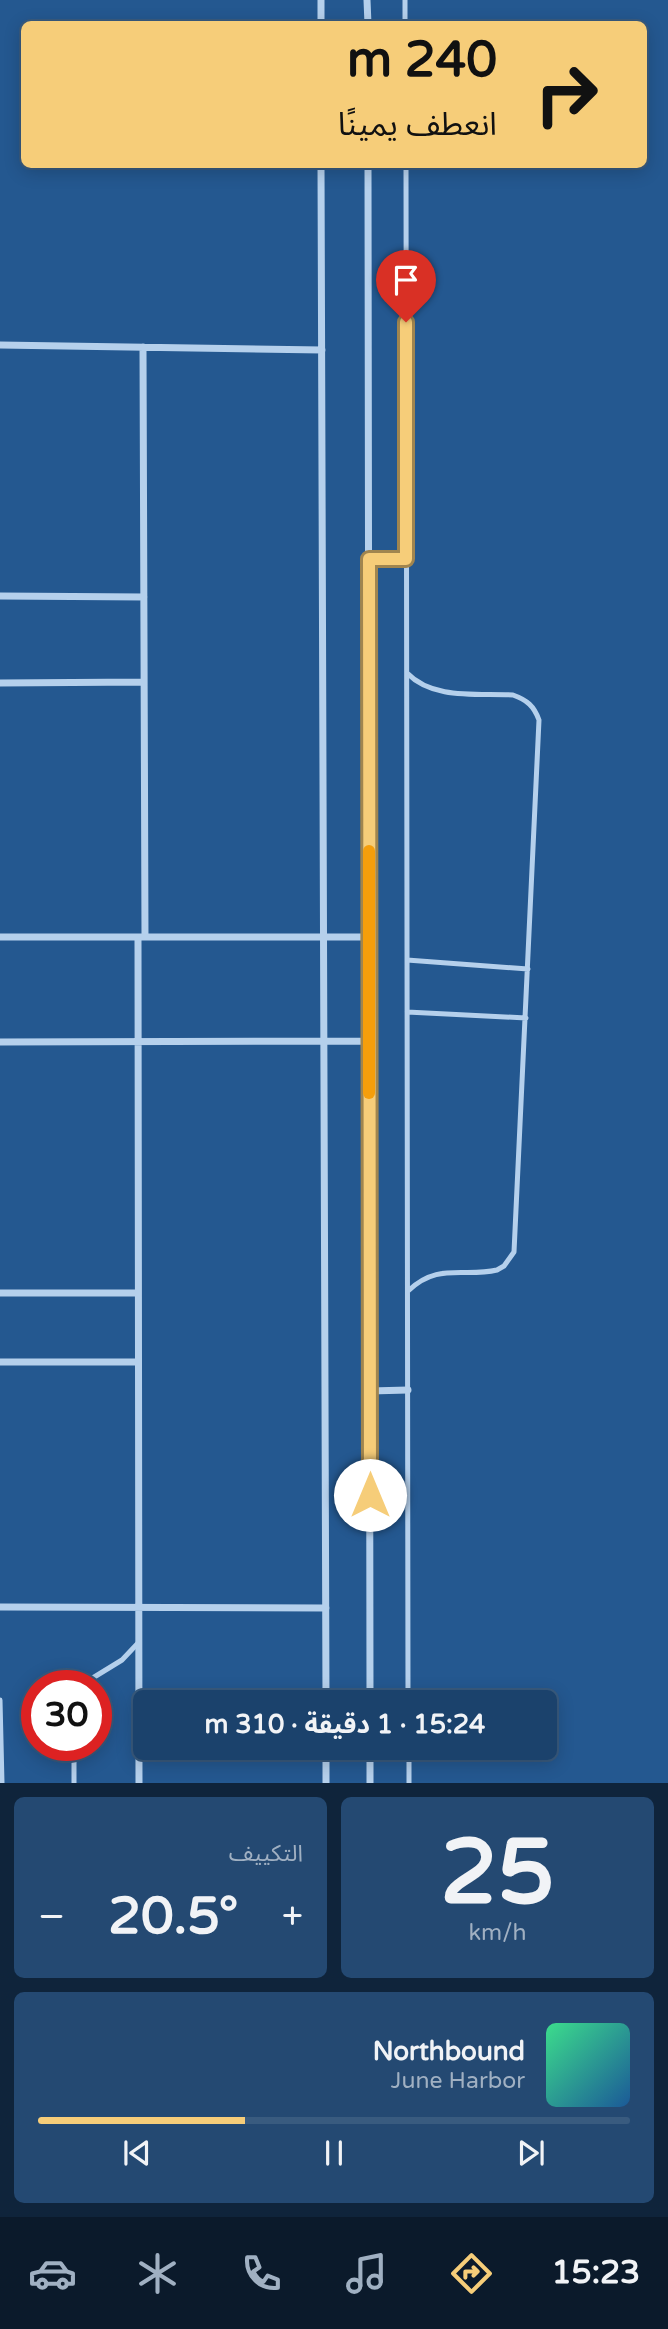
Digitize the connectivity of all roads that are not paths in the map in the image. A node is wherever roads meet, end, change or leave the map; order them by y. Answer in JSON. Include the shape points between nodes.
{"nodes":[{"id":1,"x":321,"y":0,"type":"edge"},
{"id":2,"x":368,"y":0,"type":"edge"},
{"id":3,"x":405,"y":0,"type":"edge"},
{"id":4,"x":321,"y":21,"type":"edge"},
{"id":5,"x":368,"y":21,"type":"edge"},
{"id":6,"x":405,"y":21,"type":"edge"},
{"id":7,"x":321,"y":168,"type":"edge"},
{"id":8,"x":368,"y":168,"type":"edge"},
{"id":9,"x":406,"y":168,"type":"edge"},
{"id":10,"x":0,"y":345,"type":"edge"},
{"id":11,"x":143,"y":347,"type":"junction"},
{"id":12,"x":322,"y":349,"type":"junction"},
{"id":13,"x":369,"y":559,"type":"junction"},
{"id":14,"x":406,"y":559,"type":"junction"},
{"id":15,"x":0,"y":596,"type":"edge"},
{"id":16,"x":144,"y":597,"type":"junction"},
{"id":17,"x":407,"y":673,"type":"junction"},
{"id":18,"x":144,"y":682,"type":"junction"},
{"id":19,"x":0,"y":683,"type":"edge"},
{"id":20,"x":0,"y":937,"type":"edge"},
{"id":21,"x":141,"y":937,"type":"junction"},
{"id":22,"x":324,"y":937,"type":"junction"},
{"id":23,"x":369,"y":937,"type":"junction"},
{"id":24,"x":407,"y":960,"type":"junction"},
{"id":25,"x":528,"y":969,"type":"junction"},
{"id":26,"x":407,"y":1012,"type":"junction"},
{"id":27,"x":526,"y":1018,"type":"junction"},
{"id":28,"x":324,"y":1041,"type":"junction"},
{"id":29,"x":369,"y":1041,"type":"junction"},
{"id":30,"x":0,"y":1042,"type":"edge"},
{"id":31,"x":138,"y":1042,"type":"junction"},
{"id":32,"x":408,"y":1291,"type":"junction"},
{"id":33,"x":0,"y":1293,"type":"edge"},
{"id":34,"x":138,"y":1293,"type":"junction"},
{"id":35,"x":0,"y":1362,"type":"edge"},
{"id":36,"x":138,"y":1362,"type":"junction"},
{"id":37,"x":408,"y":1390,"type":"junction"},
{"id":38,"x":370,"y":1391,"type":"junction"},
{"id":39,"x":139,"y":1607,"type":"junction"},
{"id":40,"x":0,"y":1608,"type":"edge"},
{"id":41,"x":326,"y":1608,"type":"junction"},
{"id":42,"x":139,"y":1642,"type":"junction"},
{"id":43,"x":106,"y":1670,"type":"edge"},
{"id":44,"x":326,"y":1690,"type":"edge"},
{"id":45,"x":370,"y":1690,"type":"edge"},
{"id":46,"x":408,"y":1690,"type":"edge"},
{"id":47,"x":0,"y":1700,"type":"edge"},
{"id":48,"x":326,"y":1760,"type":"edge"},
{"id":49,"x":370,"y":1760,"type":"edge"},
{"id":50,"x":409,"y":1760,"type":"edge"},
{"id":51,"x":74,"y":1761,"type":"edge"},
{"id":52,"x":2,"y":1783,"type":"edge"},
{"id":53,"x":74,"y":1783,"type":"edge"},
{"id":54,"x":139,"y":1783,"type":"edge"},
{"id":55,"x":326,"y":1783,"type":"edge"},
{"id":56,"x":370,"y":1783,"type":"edge"},
{"id":57,"x":409,"y":1783,"type":"edge"}],
"edges":[{"from":1,"to":4,"type":"street"},
{"from":2,"to":5,"type":"street"},
{"from":3,"to":6,"type":"lane"},
{"from":7,"to":12,"type":"street"},
{"from":8,"to":13,"type":"street"},
{"from":9,"to":14,"type":"lane"},
{"from":10,"to":11,"type":"street"},
{"from":11,"to":12,"type":"street"},
{"from":11,"to":16,"type":"street"},
{"from":12,"to":22,"type":"street"},
{"from":13,"to":14,"type":"street"},
{"from":13,"to":23,"type":"street"},
{"from":14,"to":17,"type":"lane"},
{"from":15,"to":16,"type":"street"},
{"from":16,"to":18,"type":"street"},
{"from":17,"to":24,"type":"lane"},
{"from":17,"to":25,"type":"lane","via":[[440,692],[513,695],[536,711],[539,730]]},
{"from":18,"to":19,"type":"street"},
{"from":18,"to":21,"type":"street"},
{"from":20,"to":21,"type":"street"},
{"from":21,"to":22,"type":"street"},
{"from":21,"to":31,"type":"street"},
{"from":22,"to":23,"type":"street"},
{"from":22,"to":28,"type":"street"},
{"from":23,"to":29,"type":"street"},
{"from":24,"to":25,"type":"lane"},
{"from":24,"to":26,"type":"lane"},
{"from":25,"to":27,"type":"lane"},
{"from":26,"to":27,"type":"lane"},
{"from":26,"to":32,"type":"lane"},
{"from":27,"to":32,"type":"lane","via":[[514,1252],[497,1270],[434,1274]]},
{"from":28,"to":29,"type":"street"},
{"from":28,"to":31,"type":"street"},
{"from":28,"to":41,"type":"street"},
{"from":29,"to":38,"type":"street"},
{"from":30,"to":31,"type":"street"},
{"from":31,"to":34,"type":"street"},
{"from":32,"to":37,"type":"lane"},
{"from":33,"to":34,"type":"street"},
{"from":34,"to":36,"type":"street"},
{"from":35,"to":36,"type":"street"},
{"from":36,"to":39,"type":"street"},
{"from":37,"to":38,"type":"street"},
{"from":37,"to":46,"type":"lane"},
{"from":38,"to":45,"type":"street"},
{"from":39,"to":40,"type":"street"},
{"from":39,"to":41,"type":"street"},
{"from":39,"to":42,"type":"street"},
{"from":41,"to":44,"type":"street"},
{"from":42,"to":43,"type":"lane"},
{"from":42,"to":54,"type":"street"},
{"from":47,"to":52,"type":"lane"},
{"from":48,"to":55,"type":"street"},
{"from":49,"to":56,"type":"street"},
{"from":50,"to":57,"type":"lane"},
{"from":51,"to":53,"type":"lane"}]}
